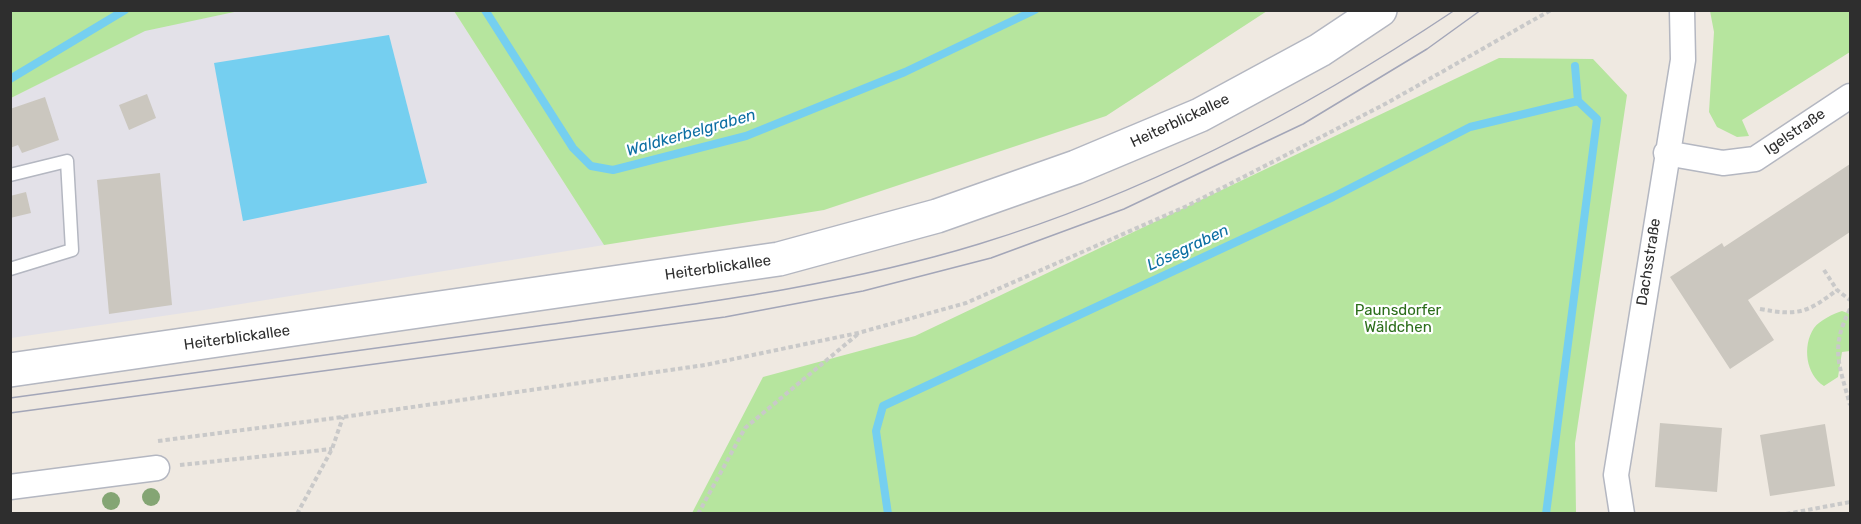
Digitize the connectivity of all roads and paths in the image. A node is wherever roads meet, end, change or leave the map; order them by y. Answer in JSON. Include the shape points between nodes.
{"nodes":[{"id":1,"x":1380,"y":10,"type":"edge"},
{"id":2,"x":1551,"y":10,"type":"edge"},
{"id":3,"x":1682,"y":10,"type":"edge"},
{"id":4,"x":1851,"y":96,"type":"edge"},
{"id":5,"x":1666,"y":153,"type":"junction"},
{"id":6,"x":10,"y":175,"type":"edge"},
{"id":7,"x":10,"y":269,"type":"edge"},
{"id":8,"x":1824,"y":270,"type":"dead end"},
{"id":9,"x":1837,"y":290,"type":"junction"},
{"id":10,"x":1851,"y":300,"type":"edge"},
{"id":11,"x":1760,"y":309,"type":"dead end"},
{"id":12,"x":1851,"y":309,"type":"edge"},
{"id":13,"x":858,"y":333,"type":"junction"},
{"id":14,"x":10,"y":370,"type":"edge"},
{"id":15,"x":1851,"y":405,"type":"edge"},
{"id":16,"x":343,"y":417,"type":"junction"},
{"id":17,"x":156,"y":441,"type":"dead end"},
{"id":18,"x":332,"y":449,"type":"junction"},
{"id":19,"x":157,"y":468,"type":"joint"},
{"id":20,"x":10,"y":487,"type":"edge"},
{"id":21,"x":1851,"y":502,"type":"edge"},
{"id":22,"x":297,"y":513,"type":"edge"},
{"id":23,"x":698,"y":513,"type":"edge"},
{"id":24,"x":1622,"y":513,"type":"edge"},
{"id":25,"x":1786,"y":513,"type":"edge"}],
"edges":[{"from":1,"to":14,"type":"main road","name":"Heiterblickallee","via":[[1320,50],[1200,115],[1076,167],[937,216],[779,259]]},
{"from":2,"to":13,"type":"path","via":[[1387,102],[1188,206],[966,303]]},
{"from":3,"to":5,"type":"street","name":"Dachsstraße","via":[[1683,60]]},
{"from":4,"to":5,"type":"street","name":"Igelstraße","via":[[1755,159],[1723,163]]},
{"from":5,"to":24,"type":"street","name":"Dachsstraße","via":[[1616,475]]},
{"from":6,"to":7,"type":"lane","via":[[67,161],[72,250]]},
{"from":8,"to":9,"type":"path"},
{"from":9,"to":10,"type":"path"},
{"from":9,"to":11,"type":"path","via":[[1813,308],[1787,314]]},
{"from":12,"to":15,"type":"path","via":[[1839,330],[1837,359]]},
{"from":13,"to":16,"type":"path","via":[[705,365]]},
{"from":13,"to":23,"type":"path","via":[[745,428]]},
{"from":16,"to":17,"type":"path"},
{"from":16,"to":18,"type":"path"},
{"from":18,"to":19,"type":"path"},
{"from":18,"to":22,"type":"path"},
{"from":19,"to":20,"type":"street"},
{"from":21,"to":25,"type":"path"}]}
